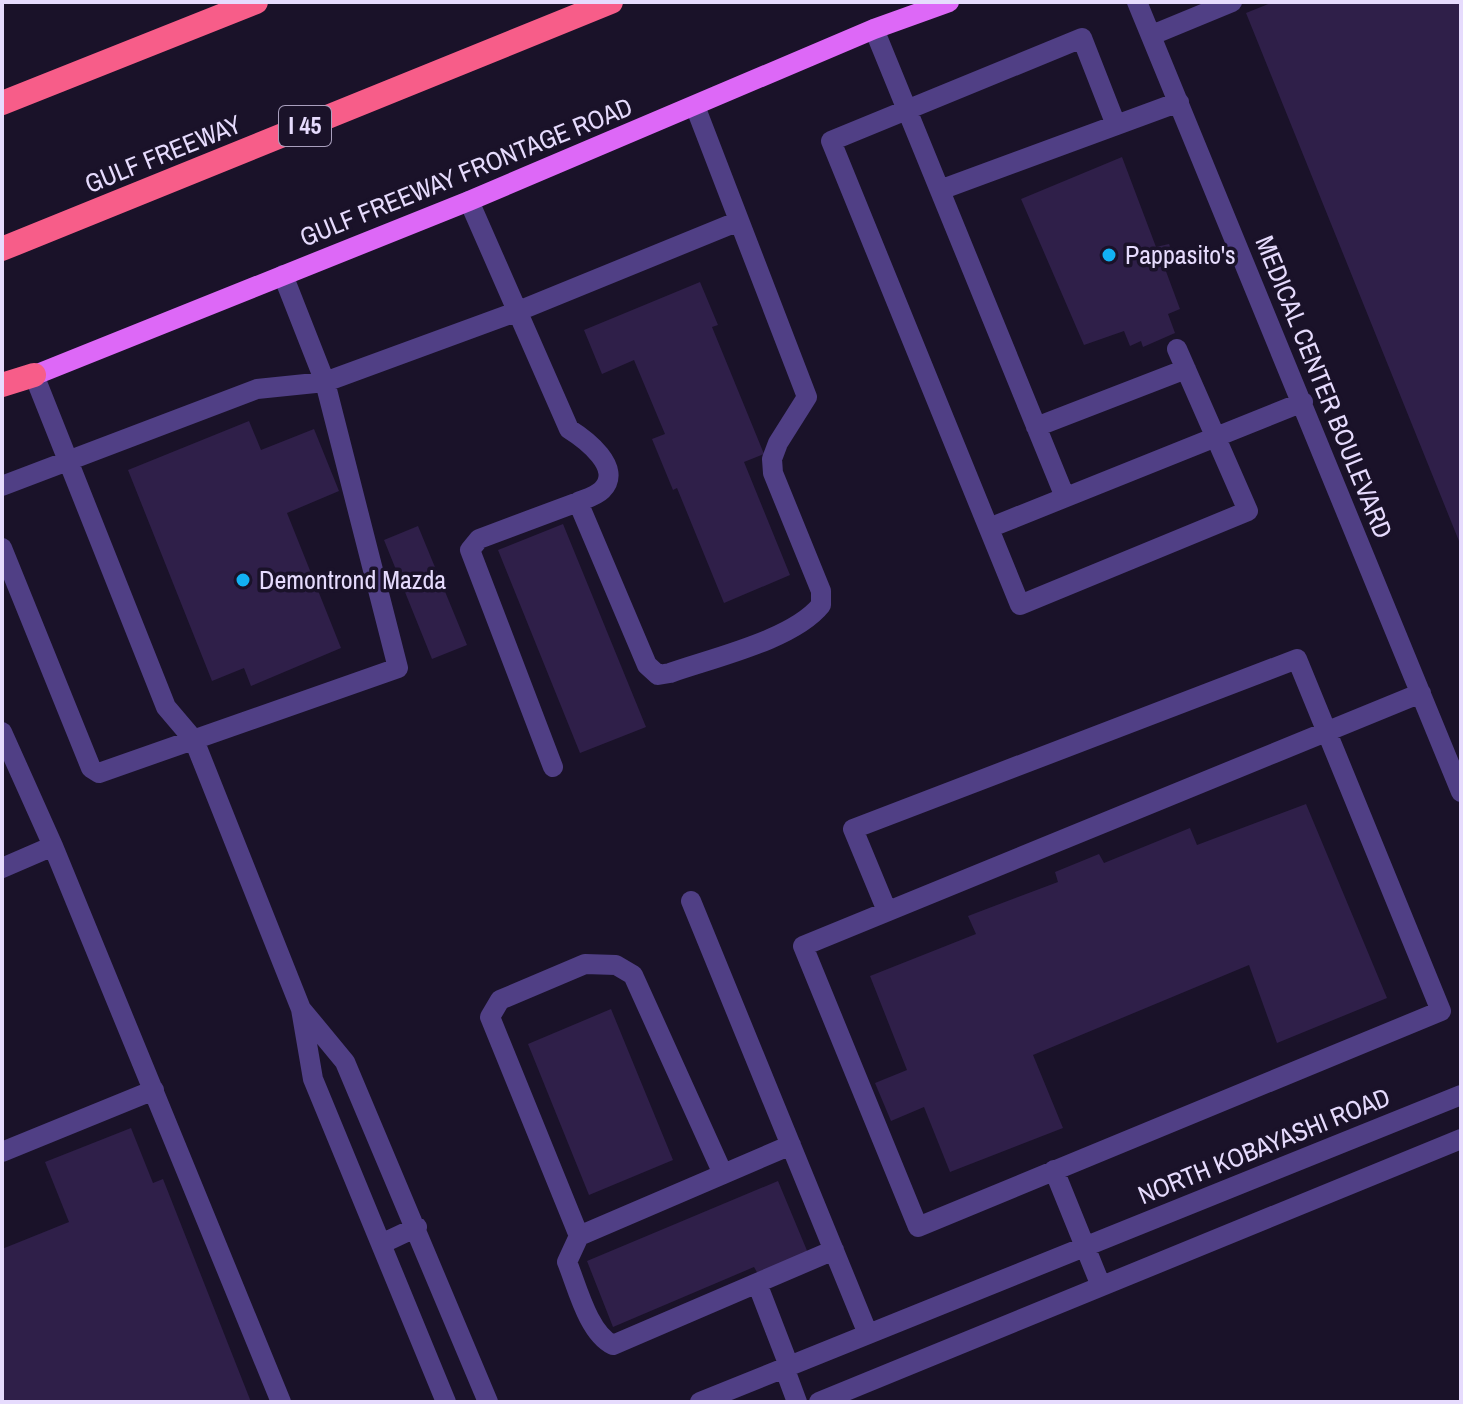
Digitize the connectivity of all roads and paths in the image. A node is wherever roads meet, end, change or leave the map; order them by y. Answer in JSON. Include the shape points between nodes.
{"nodes":[{"id":1,"x":256,"y":2,"type":"edge"},
{"id":2,"x":611,"y":2,"type":"edge"},
{"id":3,"x":949,"y":2,"type":"edge"},
{"id":4,"x":1137,"y":2,"type":"edge"},
{"id":5,"x":1232,"y":2,"type":"edge"},
{"id":6,"x":874,"y":29,"type":"junction"},
{"id":7,"x":1152,"y":35,"type":"junction"},
{"id":8,"x":1179,"y":102,"type":"junction"},
{"id":9,"x":2,"y":103,"type":"edge"},
{"id":10,"x":695,"y":106,"type":"junction"},
{"id":11,"x":907,"y":109,"type":"junction"},
{"id":12,"x":1116,"y":125,"type":"junction"},
{"id":13,"x":940,"y":190,"type":"junction"},
{"id":14,"x":469,"y":201,"type":"junction"},
{"id":15,"x":739,"y":221,"type":"junction"},
{"id":16,"x":2,"y":249,"type":"edge"},
{"id":17,"x":283,"y":275,"type":"junction"},
{"id":18,"x":516,"y":312,"type":"junction"},
{"id":19,"x":1177,"y":349,"type":"dead end"},
{"id":20,"x":1186,"y":369,"type":"junction"},
{"id":21,"x":34,"y":375,"type":"junction"},
{"id":22,"x":325,"y":382,"type":"junction"},
{"id":23,"x":2,"y":387,"type":"edge"},
{"id":24,"x":1303,"y":402,"type":"junction"},
{"id":25,"x":1036,"y":427,"type":"junction"},
{"id":26,"x":1215,"y":438,"type":"junction"},
{"id":27,"x":70,"y":461,"type":"junction"},
{"id":28,"x":2,"y":486,"type":"edge"},
{"id":29,"x":1065,"y":497,"type":"junction"},
{"id":30,"x":578,"y":502,"type":"junction"},
{"id":31,"x":989,"y":528,"type":"junction"},
{"id":32,"x":2,"y":548,"type":"edge"},
{"id":33,"x":1421,"y":693,"type":"junction"},
{"id":34,"x":2,"y":732,"type":"edge"},
{"id":35,"x":1327,"y":732,"type":"junction"},
{"id":36,"x":194,"y":740,"type":"junction"},
{"id":37,"x":1453,"y":750,"type":"edge"},
{"id":38,"x":553,"y":767,"type":"dead end"},
{"id":39,"x":22,"y":780,"type":"junction"},
{"id":40,"x":2,"y":788,"type":"edge"},
{"id":41,"x":1461,"y":792,"type":"edge"},
{"id":42,"x":53,"y":846,"type":"junction"},
{"id":43,"x":2,"y":868,"type":"edge"},
{"id":44,"x":691,"y":901,"type":"dead end"},
{"id":45,"x":887,"y":911,"type":"junction"},
{"id":46,"x":301,"y":1009,"type":"junction"},
{"id":47,"x":154,"y":1090,"type":"junction"},
{"id":48,"x":1461,"y":1095,"type":"edge"},
{"id":49,"x":1461,"y":1139,"type":"edge"},
{"id":50,"x":791,"y":1145,"type":"junction"},
{"id":51,"x":2,"y":1152,"type":"edge"},
{"id":52,"x":1054,"y":1170,"type":"junction"},
{"id":53,"x":723,"y":1174,"type":"junction"},
{"id":54,"x":417,"y":1227,"type":"junction"},
{"id":55,"x":579,"y":1236,"type":"junction"},
{"id":56,"x":381,"y":1244,"type":"junction"},
{"id":57,"x":1087,"y":1245,"type":"junction"},
{"id":58,"x":834,"y":1250,"type":"junction"},
{"id":59,"x":757,"y":1283,"type":"junction"},
{"id":60,"x":1101,"y":1286,"type":"junction"},
{"id":61,"x":868,"y":1334,"type":"junction"},
{"id":62,"x":786,"y":1366,"type":"junction"},
{"id":63,"x":281,"y":1402,"type":"edge"},
{"id":64,"x":446,"y":1402,"type":"edge"},
{"id":65,"x":488,"y":1402,"type":"edge"},
{"id":66,"x":700,"y":1402,"type":"edge"},
{"id":67,"x":797,"y":1402,"type":"edge"},
{"id":68,"x":819,"y":1402,"type":"edge"}],
"edges":[{"from":1,"to":9,"type":"highway"},
{"from":2,"to":16,"type":"highway","name":"GULF FREEWAY","number":"I 45"},
{"from":3,"to":6,"type":"main road","name":"GULF FREEWAY FRONTAGE ROAD"},
{"from":4,"to":7,"type":"street","name":"MEDICAL CENTER BOULEVARD"},
{"from":5,"to":7,"type":"street"},
{"from":6,"to":10,"type":"main road","name":"GULF FREEWAY FRONTAGE ROAD"},
{"from":6,"to":11,"type":"street"},
{"from":7,"to":8,"type":"street","name":"MEDICAL CENTER BOULEVARD"},
{"from":8,"to":12,"type":"street"},
{"from":8,"to":24,"type":"street","name":"MEDICAL CENTER BOULEVARD"},
{"from":10,"to":14,"type":"main road","name":"GULF FREEWAY FRONTAGE ROAD"},
{"from":10,"to":15,"type":"street"},
{"from":11,"to":12,"type":"street","via":[[1082,38]]},
{"from":11,"to":13,"type":"street"},
{"from":11,"to":31,"type":"street","via":[[831,141]]},
{"from":12,"to":13,"type":"street"},
{"from":13,"to":25,"type":"street"},
{"from":14,"to":17,"type":"main road","name":"GULF FREEWAY FRONTAGE ROAD"},
{"from":14,"to":18,"type":"street"},
{"from":15,"to":18,"type":"street"},
{"from":15,"to":30,"type":"street","via":[[807,397],[772,459],[821,591],[821,605],[813,616],[765,640],[658,675],[647,665]]},
{"from":17,"to":21,"type":"main road","name":"GULF FREEWAY FRONTAGE ROAD"},
{"from":17,"to":22,"type":"street"},
{"from":18,"to":22,"type":"street"},
{"from":18,"to":30,"type":"street","via":[[569,429],[591,443],[607,468],[601,491]]},
{"from":19,"to":20,"type":"street"},
{"from":20,"to":25,"type":"street"},
{"from":20,"to":26,"type":"street"},
{"from":21,"to":23,"type":"highway"},
{"from":21,"to":27,"type":"street"},
{"from":22,"to":27,"type":"street","via":[[257,389]]},
{"from":22,"to":36,"type":"street","via":[[398,668]]},
{"from":24,"to":26,"type":"street"},
{"from":24,"to":33,"type":"street","name":"MEDICAL CENTER BOULEVARD"},
{"from":25,"to":29,"type":"street"},
{"from":26,"to":29,"type":"street"},
{"from":26,"to":31,"type":"street","via":[[1248,511],[1020,605]]},
{"from":27,"to":28,"type":"street"},
{"from":27,"to":36,"type":"street","via":[[166,707]]},
{"from":29,"to":31,"type":"street"},
{"from":30,"to":38,"type":"street","via":[[479,539],[470,550]]},
{"from":32,"to":36,"type":"street","via":[[91,768],[109,771]]},
{"from":33,"to":35,"type":"street"},
{"from":33,"to":37,"type":"street","name":"MEDICAL CENTER BOULEVARD"},
{"from":34,"to":39,"type":"street"},
{"from":35,"to":45,"type":"street"},
{"from":35,"to":45,"type":"street","via":[[1297,659],[853,829]]},
{"from":35,"to":52,"type":"street","via":[[1441,1011]]},
{"from":36,"to":46,"type":"street"},
{"from":37,"to":41,"type":"street","name":"MEDICAL CENTER BOULEVARD"},
{"from":39,"to":40,"type":"street"},
{"from":39,"to":42,"type":"street"},
{"from":42,"to":43,"type":"street"},
{"from":42,"to":47,"type":"street"},
{"from":44,"to":50,"type":"street"},
{"from":45,"to":52,"type":"street","via":[[803,946],[918,1227]]},
{"from":46,"to":54,"type":"street","via":[[345,1062]]},
{"from":46,"to":56,"type":"street","via":[[313,1079]]},
{"from":47,"to":51,"type":"street"},
{"from":47,"to":63,"type":"street"},
{"from":48,"to":57,"type":"street","name":"NORTH KOBAYASHI ROAD"},
{"from":49,"to":60,"type":"street"},
{"from":50,"to":53,"type":"street"},
{"from":50,"to":58,"type":"street"},
{"from":52,"to":57,"type":"street"},
{"from":53,"to":55,"type":"street"},
{"from":53,"to":55,"type":"street","via":[[633,975],[616,965],[585,964],[500,1000],[490,1017]]},
{"from":54,"to":56,"type":"street"},
{"from":54,"to":65,"type":"street"},
{"from":55,"to":59,"type":"street","via":[[567,1262],[596,1327],[613,1345]]},
{"from":56,"to":64,"type":"street"},
{"from":57,"to":60,"type":"street"},
{"from":57,"to":61,"type":"street","name":"NORTH KOBAYASHI ROAD"},
{"from":58,"to":59,"type":"street"},
{"from":58,"to":61,"type":"street"},
{"from":59,"to":62,"type":"street"},
{"from":60,"to":68,"type":"street"},
{"from":61,"to":62,"type":"street","name":"NORTH KOBAYASHI ROAD"},
{"from":62,"to":66,"type":"street","name":"NORTH KOBAYASHI ROAD"},
{"from":62,"to":67,"type":"street"}]}
